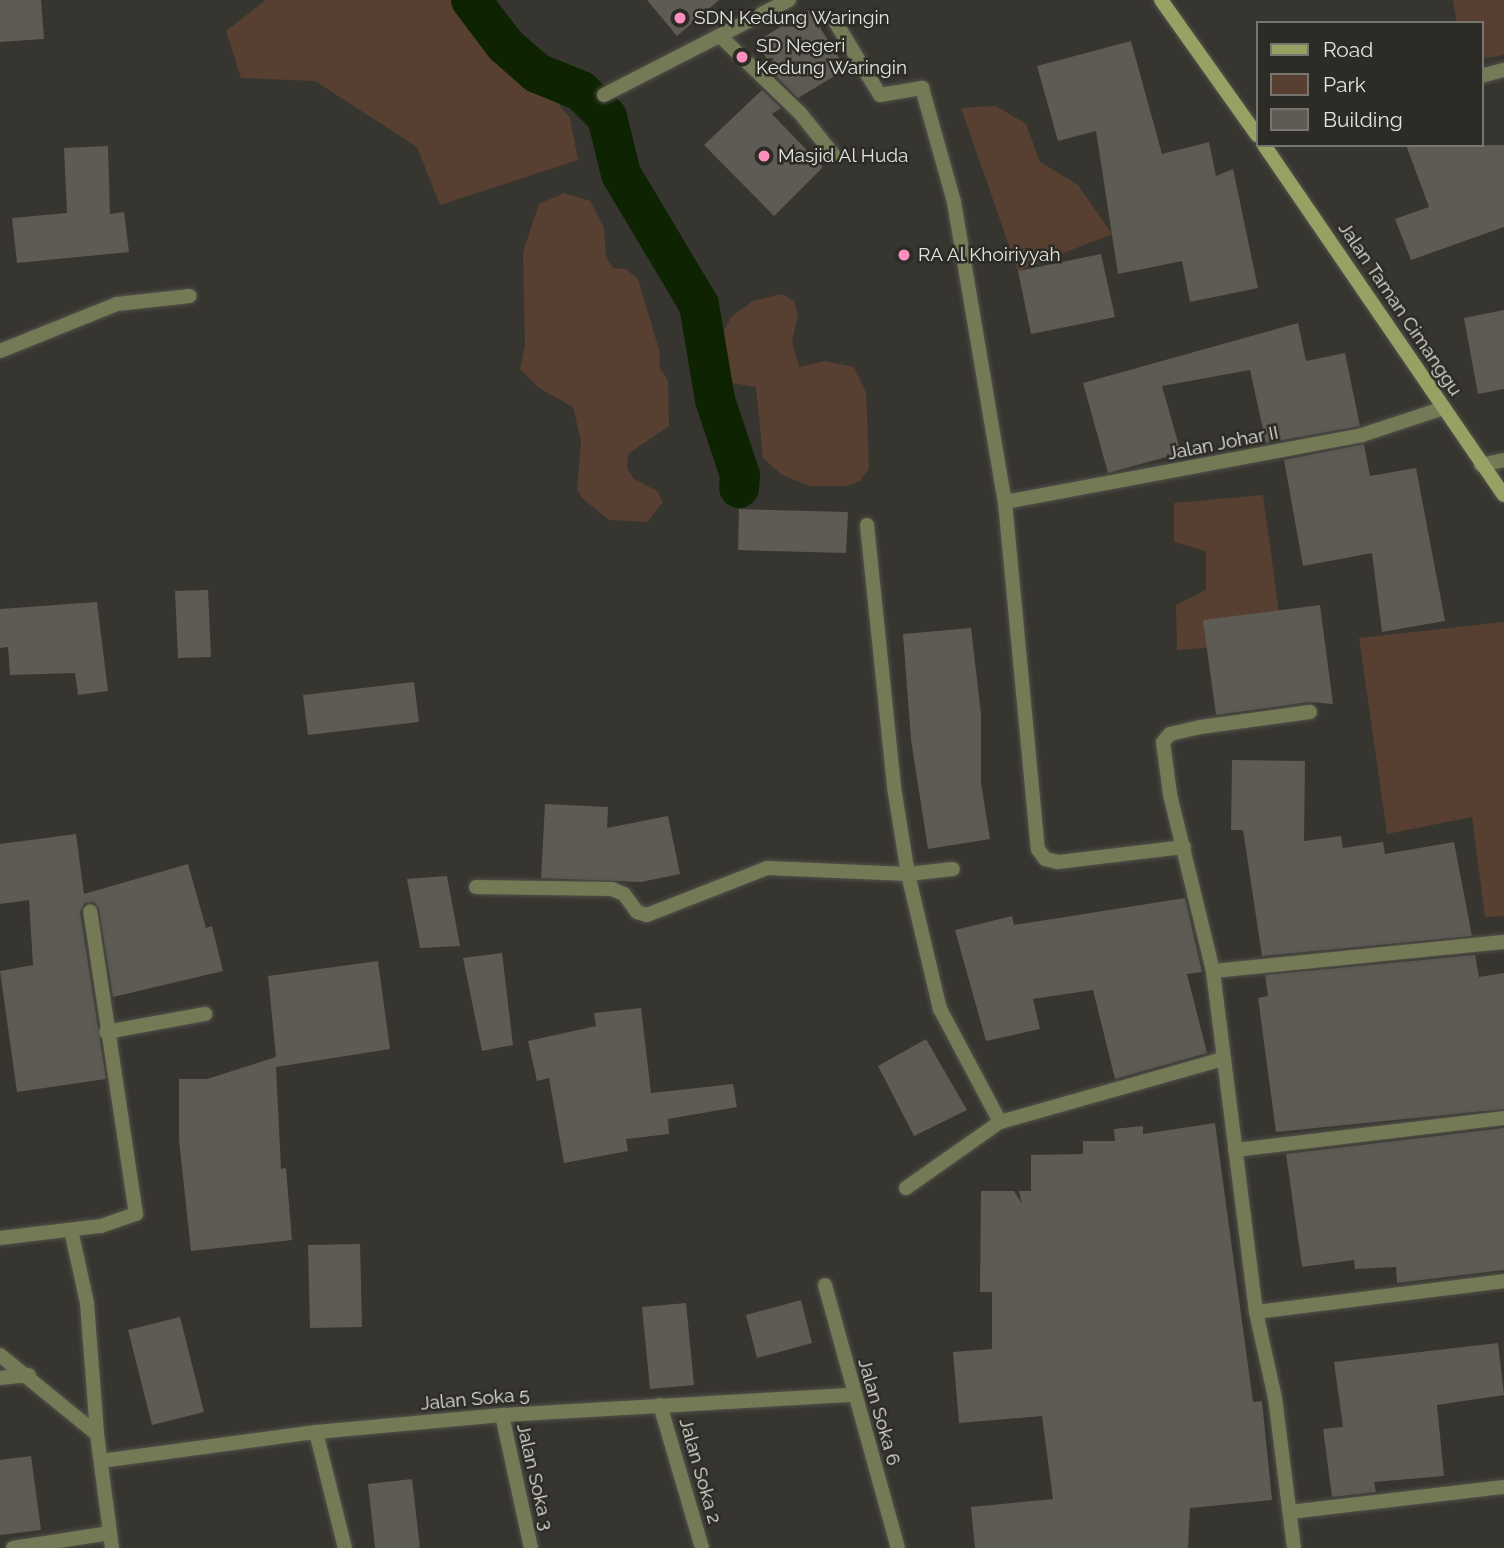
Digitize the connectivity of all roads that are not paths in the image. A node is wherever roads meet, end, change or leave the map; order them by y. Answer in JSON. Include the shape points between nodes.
{"nodes":[{"id":1,"x":789,"y":0,"type":"edge"},
{"id":2,"x":1161,"y":0,"type":"edge"},
{"id":3,"x":836,"y":23,"type":"dead end"},
{"id":4,"x":720,"y":36,"type":"junction"},
{"id":5,"x":1504,"y":70,"type":"edge"},
{"id":6,"x":1483,"y":75,"type":"edge"},
{"id":7,"x":604,"y":95,"type":"dead end"},
{"id":8,"x":1256,"y":134,"type":"edge"},
{"id":9,"x":1265,"y":147,"type":"edge"},
{"id":10,"x":832,"y":154,"type":"dead end"},
{"id":11,"x":190,"y":296,"type":"dead end"},
{"id":12,"x":0,"y":351,"type":"edge"},
{"id":13,"x":1444,"y":408,"type":"junction"},
{"id":14,"x":1504,"y":460,"type":"edge"},
{"id":15,"x":1481,"y":465,"type":"junction"},
{"id":16,"x":1504,"y":495,"type":"edge"},
{"id":17,"x":1004,"y":502,"type":"junction"},
{"id":18,"x":867,"y":525,"type":"dead end"},
{"id":19,"x":1310,"y":712,"type":"dead end"},
{"id":20,"x":1184,"y":847,"type":"junction"},
{"id":21,"x":953,"y":869,"type":"dead end"},
{"id":22,"x":908,"y":874,"type":"junction"},
{"id":23,"x":476,"y":887,"type":"dead end"},
{"id":24,"x":90,"y":911,"type":"dead end"},
{"id":25,"x":1504,"y":942,"type":"edge"},
{"id":26,"x":1213,"y":971,"type":"junction"},
{"id":27,"x":205,"y":1014,"type":"dead end"},
{"id":28,"x":106,"y":1032,"type":"junction"},
{"id":29,"x":1222,"y":1059,"type":"junction"},
{"id":30,"x":1504,"y":1118,"type":"edge"},
{"id":31,"x":1000,"y":1122,"type":"junction"},
{"id":32,"x":1235,"y":1150,"type":"junction"},
{"id":33,"x":906,"y":1188,"type":"dead end"},
{"id":34,"x":71,"y":1230,"type":"junction"},
{"id":35,"x":0,"y":1238,"type":"edge"},
{"id":36,"x":1504,"y":1281,"type":"edge"},
{"id":37,"x":825,"y":1285,"type":"dead end"},
{"id":38,"x":1256,"y":1312,"type":"junction"},
{"id":39,"x":0,"y":1355,"type":"edge"},
{"id":40,"x":29,"y":1375,"type":"junction"},
{"id":41,"x":0,"y":1378,"type":"edge"},
{"id":42,"x":854,"y":1395,"type":"junction"},
{"id":43,"x":660,"y":1405,"type":"junction"},
{"id":44,"x":502,"y":1415,"type":"junction"},
{"id":45,"x":316,"y":1432,"type":"junction"},
{"id":46,"x":97,"y":1434,"type":"junction"},
{"id":47,"x":101,"y":1461,"type":"junction"},
{"id":48,"x":1504,"y":1487,"type":"edge"},
{"id":49,"x":1290,"y":1512,"type":"junction"},
{"id":50,"x":111,"y":1541,"type":"edge"},
{"id":51,"x":13,"y":1548,"type":"edge"},
{"id":52,"x":345,"y":1548,"type":"edge"},
{"id":53,"x":531,"y":1548,"type":"edge"},
{"id":54,"x":702,"y":1548,"type":"edge"},
{"id":55,"x":898,"y":1548,"type":"edge"},
{"id":56,"x":1294,"y":1548,"type":"edge"}],
"edges":[{"from":1,"to":4,"type":"street"},
{"from":2,"to":8,"type":"street"},
{"from":3,"to":17,"type":"street","via":[[880,95],[922,88],[954,202]]},
{"from":4,"to":7,"type":"street"},
{"from":4,"to":10,"type":"street","via":[[800,113]]},
{"from":5,"to":6,"type":"street"},
{"from":9,"to":13,"type":"street","name":"Jalan Taman Cimanggu"},
{"from":11,"to":12,"type":"street","via":[[117,304]]},
{"from":13,"to":15,"type":"street","name":"Jalan Taman Cimanggu"},
{"from":13,"to":17,"type":"street","name":"Jalan Johar II","via":[[1362,435]]},
{"from":14,"to":15,"type":"street"},
{"from":15,"to":16,"type":"street","name":"Jalan Taman Cimanggu"},
{"from":17,"to":20,"type":"street","via":[[1038,849],[1045,859],[1058,862]]},
{"from":18,"to":22,"type":"street","via":[[894,787]]},
{"from":19,"to":20,"type":"street","via":[[1170,734],[1163,742],[1163,758]]},
{"from":20,"to":26,"type":"street"},
{"from":21,"to":22,"type":"street"},
{"from":22,"to":23,"type":"street","via":[[767,868],[647,915],[637,912],[624,894],[612,889]]},
{"from":22,"to":31,"type":"street","via":[[940,1009]]},
{"from":24,"to":28,"type":"street"},
{"from":25,"to":26,"type":"street"},
{"from":26,"to":29,"type":"street"},
{"from":27,"to":28,"type":"street"},
{"from":28,"to":34,"type":"street","via":[[136,1214]]},
{"from":29,"to":31,"type":"street"},
{"from":29,"to":32,"type":"street"},
{"from":30,"to":32,"type":"street"},
{"from":31,"to":33,"type":"street"},
{"from":32,"to":38,"type":"street"},
{"from":34,"to":35,"type":"street"},
{"from":34,"to":46,"type":"street","via":[[87,1303]]},
{"from":36,"to":38,"type":"street"},
{"from":37,"to":42,"type":"street","name":"Jalan Soka 6"},
{"from":38,"to":49,"type":"street","via":[[1275,1398]]},
{"from":39,"to":40,"type":"street"},
{"from":40,"to":41,"type":"street"},
{"from":40,"to":46,"type":"street"},
{"from":42,"to":43,"type":"street","name":"Jalan Soka 5"},
{"from":42,"to":55,"type":"street","name":"Jalan Soka 6"},
{"from":43,"to":44,"type":"street","name":"Jalan Soka 5"},
{"from":43,"to":54,"type":"street","name":"Jalan Soka 2"},
{"from":44,"to":45,"type":"street","name":"Jalan Soka 5"},
{"from":44,"to":53,"type":"street","name":"Jalan Soka 3"},
{"from":45,"to":47,"type":"street","name":"Jalan Soka 5"},
{"from":45,"to":52,"type":"street"},
{"from":46,"to":47,"type":"street"},
{"from":47,"to":50,"type":"street"},
{"from":48,"to":49,"type":"street"},
{"from":49,"to":56,"type":"street"},
{"from":50,"to":51,"type":"street"}]}
